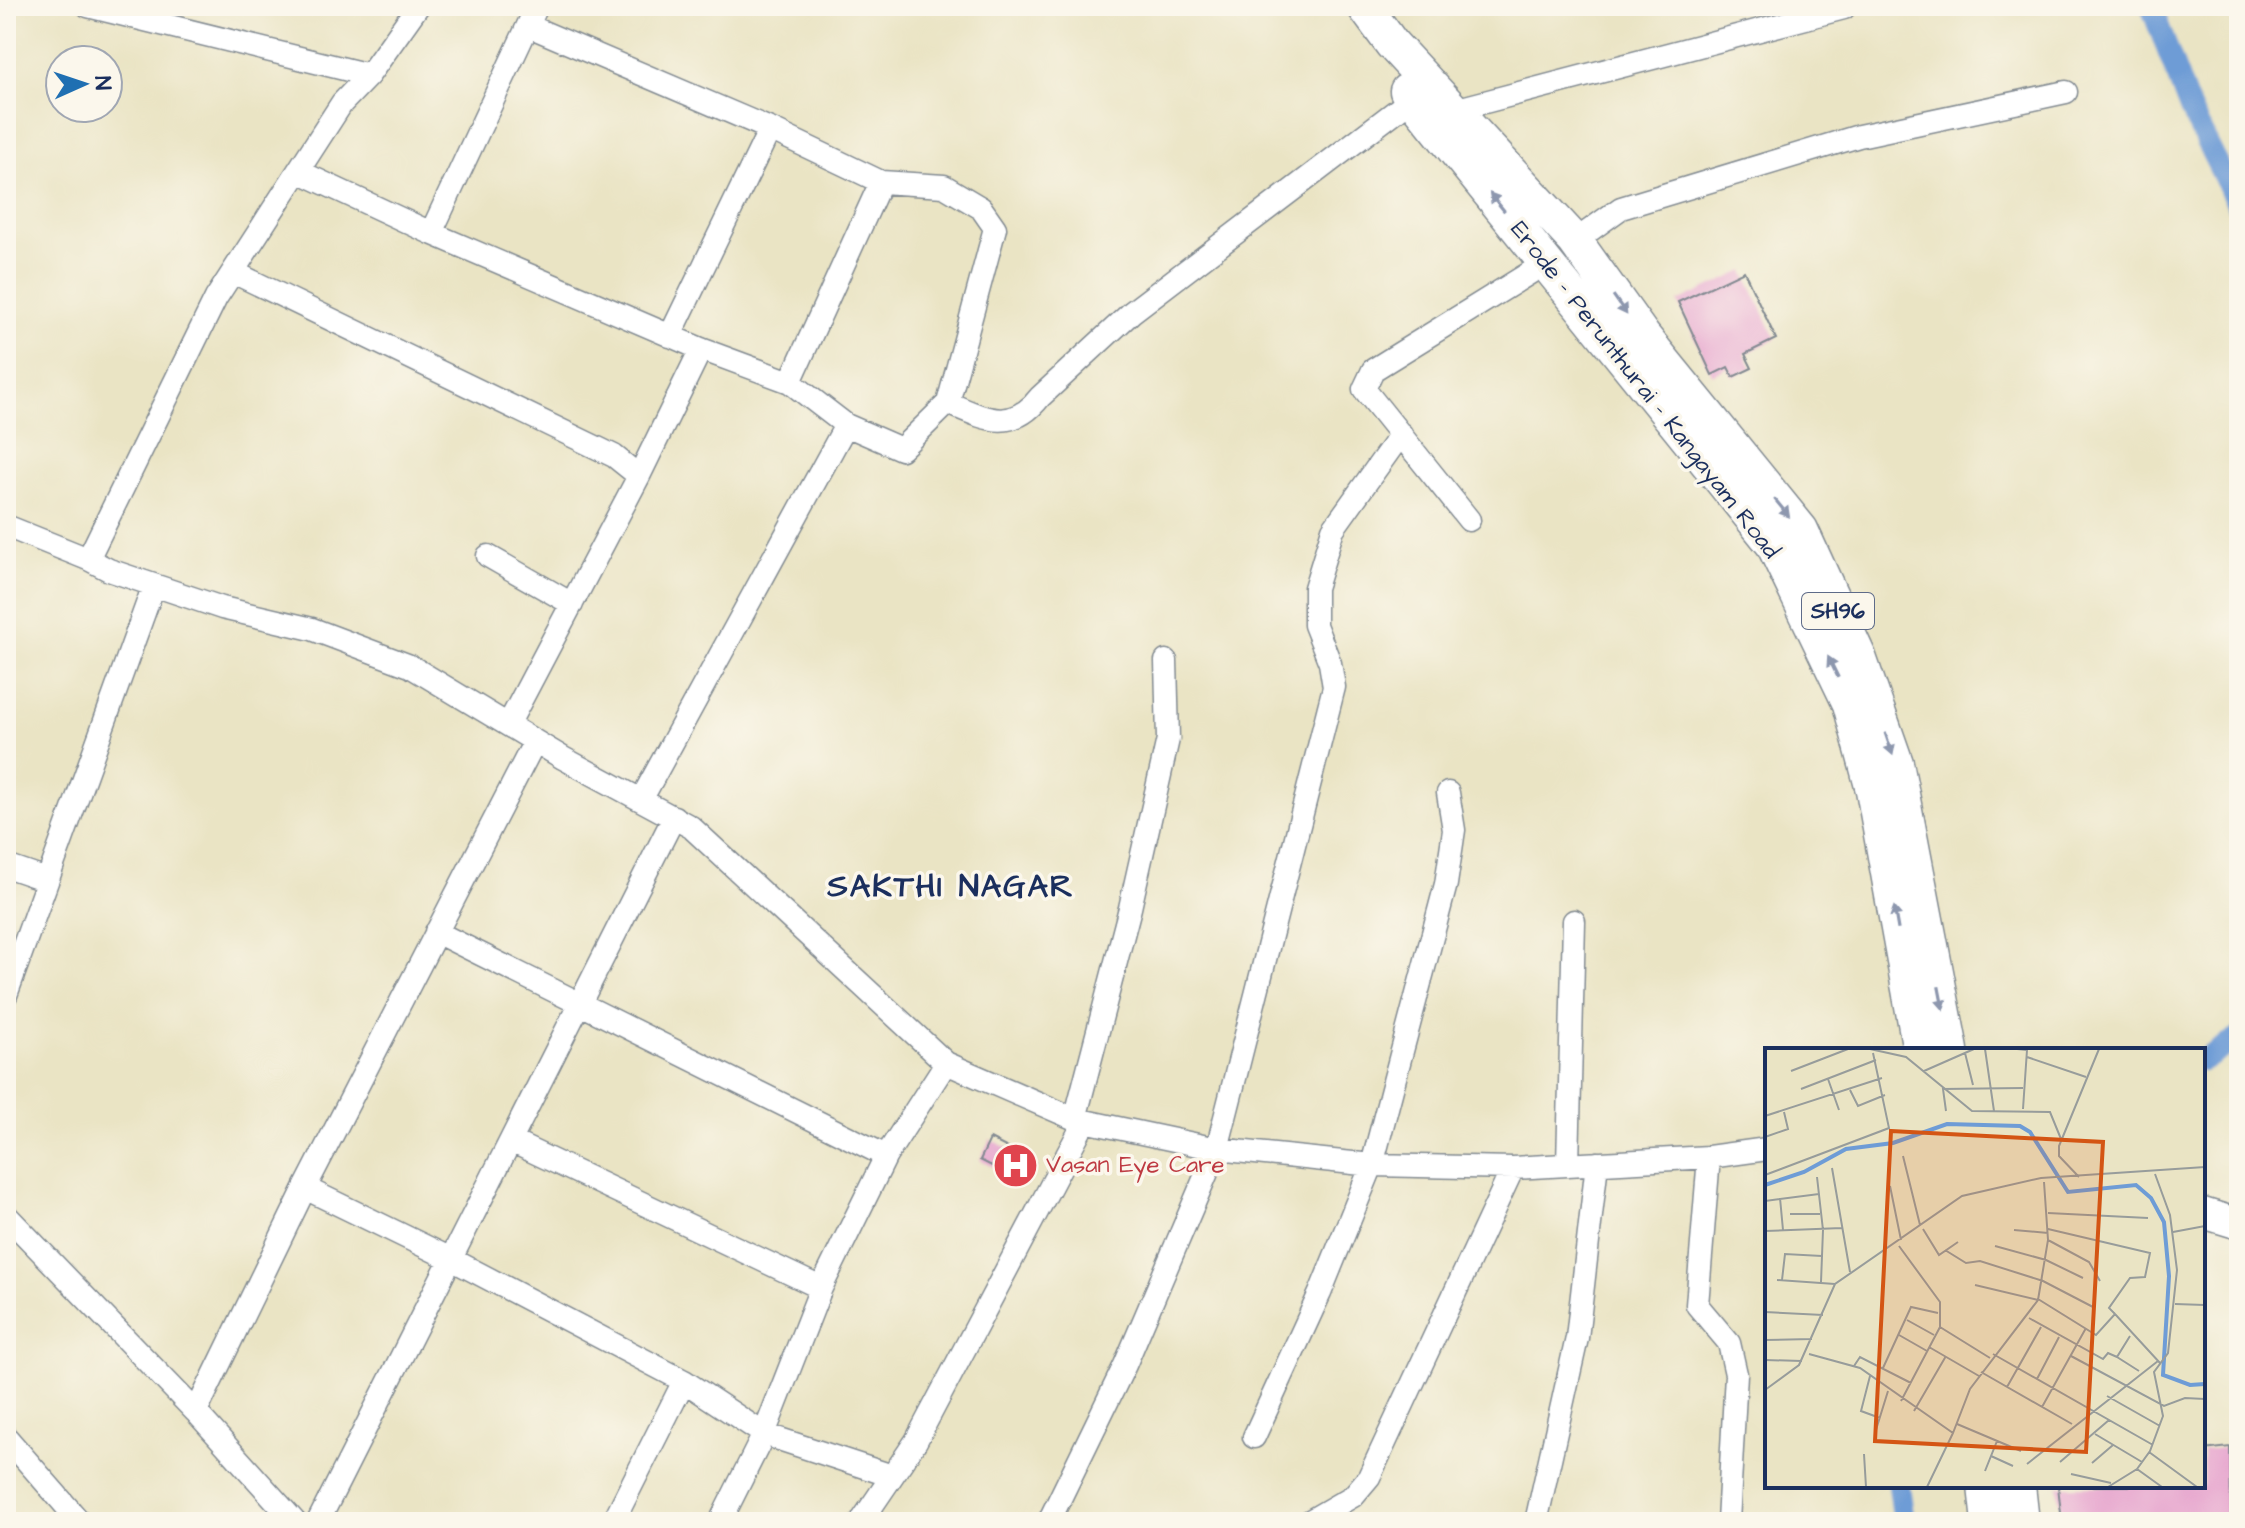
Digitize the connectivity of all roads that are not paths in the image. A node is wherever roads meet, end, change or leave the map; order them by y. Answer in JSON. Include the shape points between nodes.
{"nodes":[{"id":1,"x":88,"y":6,"type":"edge"},
{"id":2,"x":418,"y":6,"type":"edge"},
{"id":3,"x":1339,"y":6,"type":"edge"},
{"id":4,"x":1364,"y":6,"type":"edge"},
{"id":5,"x":1844,"y":8,"type":"dead end"},
{"id":6,"x":171,"y":16,"type":"edge"},
{"id":7,"x":533,"y":16,"type":"edge"},
{"id":8,"x":369,"y":75,"type":"junction"},
{"id":9,"x":2066,"y":92,"type":"dead end"},
{"id":10,"x":1413,"y":98,"type":"junction"},
{"id":11,"x":1454,"y":110,"type":"junction"},
{"id":12,"x":770,"y":129,"type":"junction"},
{"id":13,"x":298,"y":171,"type":"junction"},
{"id":14,"x":881,"y":182,"type":"junction"},
{"id":15,"x":431,"y":233,"type":"junction"},
{"id":16,"x":1575,"y":241,"type":"junction"},
{"id":17,"x":1546,"y":263,"type":"junction"},
{"id":18,"x":233,"y":272,"type":"junction"},
{"id":19,"x":670,"y":336,"type":"junction"},
{"id":20,"x":701,"y":349,"type":"junction"},
{"id":21,"x":790,"y":382,"type":"junction"},
{"id":22,"x":948,"y":403,"type":"junction"},
{"id":23,"x":846,"y":425,"type":"junction"},
{"id":24,"x":1401,"y":434,"type":"junction"},
{"id":25,"x":639,"y":476,"type":"junction"},
{"id":26,"x":1469,"y":520,"type":"dead end"},
{"id":27,"x":6,"y":526,"type":"edge"},
{"id":28,"x":488,"y":556,"type":"dead end"},
{"id":29,"x":88,"y":559,"type":"junction"},
{"id":30,"x":1802,"y":568,"type":"junction"},
{"id":31,"x":154,"y":585,"type":"junction"},
{"id":32,"x":572,"y":604,"type":"junction"},
{"id":33,"x":1166,"y":661,"type":"dead end"},
{"id":34,"x":508,"y":725,"type":"junction"},
{"id":35,"x":535,"y":741,"type":"junction"},
{"id":36,"x":1448,"y":793,"type":"dead end"},
{"id":37,"x":641,"y":800,"type":"junction"},
{"id":38,"x":674,"y":817,"type":"junction"},
{"id":39,"x":6,"y":866,"type":"edge"},
{"id":40,"x":47,"y":880,"type":"junction"},
{"id":41,"x":1574,"y":921,"type":"dead end"},
{"id":42,"x":436,"y":932,"type":"junction"},
{"id":43,"x":6,"y":995,"type":"edge"},
{"id":44,"x":581,"y":1003,"type":"junction"},
{"id":45,"x":1920,"y":1048,"type":"edge"},
{"id":46,"x":1951,"y":1048,"type":"edge"},
{"id":47,"x":946,"y":1063,"type":"junction"},
{"id":48,"x":1080,"y":1120,"type":"junction"},
{"id":49,"x":511,"y":1141,"type":"junction"},
{"id":50,"x":1217,"y":1149,"type":"junction"},
{"id":51,"x":1765,"y":1149,"type":"edge"},
{"id":52,"x":886,"y":1156,"type":"junction"},
{"id":53,"x":1709,"y":1157,"type":"junction"},
{"id":54,"x":1597,"y":1163,"type":"junction"},
{"id":55,"x":1372,"y":1165,"type":"junction"},
{"id":56,"x":1568,"y":1165,"type":"junction"},
{"id":57,"x":1513,"y":1168,"type":"junction"},
{"id":58,"x":305,"y":1188,"type":"junction"},
{"id":59,"x":2205,"y":1214,"type":"edge"},
{"id":60,"x":6,"y":1215,"type":"edge"},
{"id":61,"x":2239,"y":1224,"type":"edge"},
{"id":62,"x":451,"y":1259,"type":"junction"},
{"id":63,"x":821,"y":1288,"type":"junction"},
{"id":64,"x":684,"y":1381,"type":"junction"},
{"id":65,"x":196,"y":1412,"type":"junction"},
{"id":66,"x":764,"y":1434,"type":"junction"},
{"id":67,"x":6,"y":1437,"type":"edge"},
{"id":68,"x":1254,"y":1437,"type":"dead end"},
{"id":69,"x":892,"y":1476,"type":"junction"},
{"id":70,"x":1985,"y":1488,"type":"edge"},
{"id":71,"x":2018,"y":1488,"type":"edge"},
{"id":72,"x":1051,"y":1517,"type":"dead end"},
{"id":73,"x":80,"y":1522,"type":"edge"},
{"id":74,"x":295,"y":1522,"type":"edge"},
{"id":75,"x":318,"y":1522,"type":"edge"},
{"id":76,"x":613,"y":1522,"type":"edge"},
{"id":77,"x":720,"y":1522,"type":"edge"},
{"id":78,"x":861,"y":1522,"type":"edge"},
{"id":79,"x":1308,"y":1522,"type":"edge"},
{"id":80,"x":1536,"y":1522,"type":"edge"},
{"id":81,"x":1728,"y":1522,"type":"edge"},
{"id":82,"x":1989,"y":1522,"type":"edge"},
{"id":83,"x":2022,"y":1522,"type":"edge"}],
"edges":[{"from":1,"to":6,"type":"street"},
{"from":2,"to":8,"type":"street"},
{"from":3,"to":10,"type":"main road","name":"Erode - Perunthurai - Kangayam Road","number":"SH96"},
{"from":4,"to":11,"type":"main road","name":"Erode - Perunthurai - Kangayam Road","number":"SH96"},
{"from":5,"to":11,"type":"street"},
{"from":6,"to":8,"type":"street"},
{"from":7,"to":12,"type":"street"},
{"from":7,"to":15,"type":"street"},
{"from":8,"to":13,"type":"street","via":[[342,103]]},
{"from":9,"to":16,"type":"street","via":[[1859,136],[1621,208]]},
{"from":17,"to":10,"type":"main road","name":"Erode - Perunthurai - Kangayam Road","number":"SH96","one_way":true},
{"from":10,"to":22,"type":"street","via":[[1132,312],[1029,412],[991,420]]},
{"from":11,"to":16,"type":"main road","name":"Erode - Perunthurai - Kangayam Road","number":"SH96"},
{"from":12,"to":14,"type":"street"},
{"from":12,"to":19,"type":"street"},
{"from":13,"to":15,"type":"street"},
{"from":13,"to":18,"type":"street"},
{"from":14,"to":21,"type":"street"},
{"from":14,"to":22,"type":"street","via":[[944,186],[981,208],[995,228]]},
{"from":15,"to":19,"type":"street"},
{"from":16,"to":30,"type":"main road","name":"Erode - Perunthurai - Kangayam Road","number":"SH96","one_way":true,"via":[[1643,336],[1801,530]]},
{"from":17,"to":24,"type":"street","via":[[1373,370],[1364,389]]},
{"from":17,"to":30,"type":"main road","name":"Erode - Perunthurai - Kangayam Road","number":"SH96","via":[[1773,544]]},
{"from":18,"to":25,"type":"street","via":[[614,456]]},
{"from":18,"to":29,"type":"street"},
{"from":19,"to":20,"type":"street"},
{"from":20,"to":21,"type":"street"},
{"from":20,"to":25,"type":"street"},
{"from":21,"to":23,"type":"street"},
{"from":22,"to":23,"type":"street","via":[[901,449]]},
{"from":23,"to":37,"type":"street"},
{"from":24,"to":26,"type":"street"},
{"from":24,"to":50,"type":"street","via":[[1333,529],[1315,588],[1315,625],[1334,687]]},
{"from":25,"to":32,"type":"street"},
{"from":27,"to":29,"type":"street"},
{"from":28,"to":32,"type":"street"},
{"from":29,"to":31,"type":"street"},
{"from":45,"to":30,"type":"main road","name":"Erode - Perunthurai - Kangayam Road","number":"SH96","one_way":true,"via":[[1873,790],[1850,704]]},
{"from":30,"to":46,"type":"main road","name":"Erode - Perunthurai - Kangayam Road","number":"SH96","one_way":true,"via":[[1859,657],[1896,763]]},
{"from":31,"to":34,"type":"street","via":[[312,629],[410,666]]},
{"from":31,"to":40,"type":"street"},
{"from":32,"to":34,"type":"street"},
{"from":33,"to":48,"type":"street","via":[[1168,739]]},
{"from":34,"to":35,"type":"street"},
{"from":35,"to":37,"type":"street"},
{"from":35,"to":42,"type":"street"},
{"from":36,"to":55,"type":"street","via":[[1454,830],[1446,884]]},
{"from":37,"to":38,"type":"street"},
{"from":38,"to":44,"type":"street"},
{"from":38,"to":47,"type":"street"},
{"from":39,"to":40,"type":"street"},
{"from":40,"to":43,"type":"street"},
{"from":41,"to":56,"type":"street"},
{"from":42,"to":44,"type":"street"},
{"from":42,"to":58,"type":"street"},
{"from":44,"to":49,"type":"street"},
{"from":44,"to":52,"type":"street"},
{"from":47,"to":48,"type":"street"},
{"from":47,"to":52,"type":"street"},
{"from":48,"to":50,"type":"street"},
{"from":48,"to":69,"type":"street","via":[[916,1441]]},
{"from":49,"to":62,"type":"street"},
{"from":49,"to":63,"type":"street"},
{"from":50,"to":55,"type":"street"},
{"from":50,"to":72,"type":"street","via":[[1125,1365]]},
{"from":51,"to":53,"type":"street"},
{"from":52,"to":63,"type":"street"},
{"from":53,"to":54,"type":"street"},
{"from":53,"to":81,"type":"street","via":[[1697,1305],[1729,1343],[1736,1374]]},
{"from":54,"to":56,"type":"street"},
{"from":54,"to":80,"type":"street","via":[[1577,1338]]},
{"from":55,"to":57,"type":"street"},
{"from":55,"to":68,"type":"street"},
{"from":56,"to":57,"type":"street"},
{"from":57,"to":79,"type":"street","via":[[1369,1477],[1353,1496]]},
{"from":58,"to":62,"type":"street"},
{"from":58,"to":65,"type":"street"},
{"from":59,"to":61,"type":"street"},
{"from":60,"to":65,"type":"street"},
{"from":62,"to":64,"type":"street"},
{"from":62,"to":75,"type":"street"},
{"from":63,"to":66,"type":"street"},
{"from":64,"to":66,"type":"street"},
{"from":64,"to":76,"type":"street"},
{"from":65,"to":74,"type":"street"},
{"from":66,"to":69,"type":"street"},
{"from":66,"to":77,"type":"street"},
{"from":67,"to":73,"type":"street"},
{"from":69,"to":78,"type":"street"},
{"from":70,"to":82,"type":"main road"},
{"from":71,"to":83,"type":"main road"}]}
